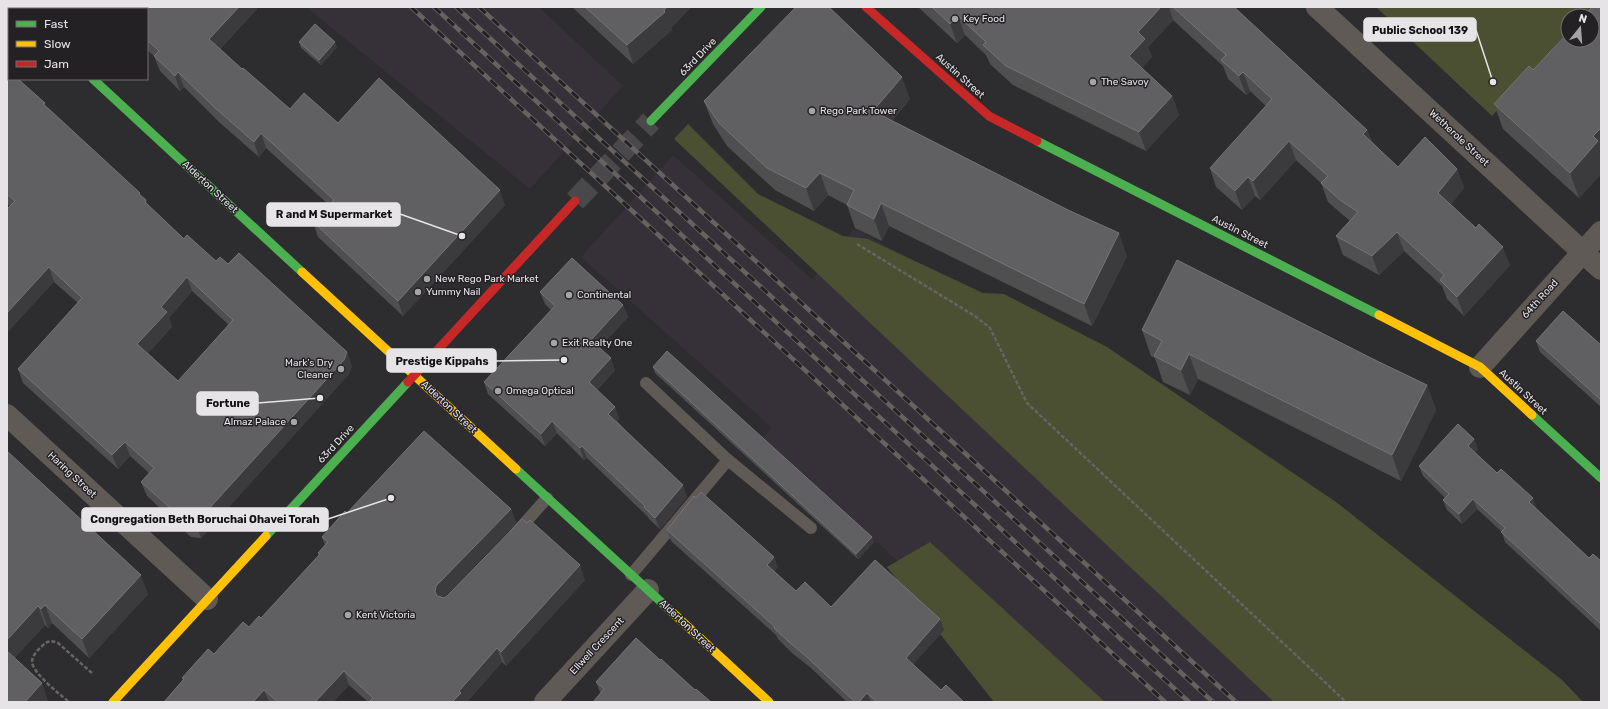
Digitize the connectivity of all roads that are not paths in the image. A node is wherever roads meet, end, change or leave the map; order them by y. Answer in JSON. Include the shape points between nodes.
{"nodes":[{"id":1,"x":761,"y":7,"type":"edge"},
{"id":2,"x":866,"y":7,"type":"edge"},
{"id":3,"x":1317,"y":7,"type":"edge"},
{"id":4,"x":94,"y":80,"type":"edge"},
{"id":5,"x":651,"y":121,"type":"tunnel mouth"},
{"id":6,"x":575,"y":201,"type":"tunnel mouth"},
{"id":7,"x":1601,"y":232,"type":"edge"},
{"id":8,"x":1583,"y":252,"type":"junction"},
{"id":9,"x":1601,"y":269,"type":"edge"},
{"id":10,"x":1480,"y":367,"type":"junction"},
{"id":11,"x":414,"y":375,"type":"junction"},
{"id":12,"x":646,"y":383,"type":"dead end"},
{"id":13,"x":7,"y":415,"type":"edge"},
{"id":14,"x":728,"y":460,"type":"junction"},
{"id":15,"x":1601,"y":478,"type":"edge"},
{"id":16,"x":547,"y":498,"type":"junction"},
{"id":17,"x":811,"y":528,"type":"dead end"},
{"id":18,"x":506,"y":544,"type":"edge"},
{"id":19,"x":630,"y":575,"type":"junction"},
{"id":20,"x":648,"y":590,"type":"junction"},
{"id":21,"x":207,"y":599,"type":"junction"},
{"id":22,"x":551,"y":700,"type":"edge"},
{"id":23,"x":113,"y":702,"type":"edge"},
{"id":24,"x":769,"y":702,"type":"edge"}],
"edges":[{"from":1,"to":5,"type":"street","name":"63rd Drive"},
{"from":2,"to":10,"type":"street","name":"Austin Street","via":[[989,116]]},
{"from":3,"to":8,"type":"street","name":"Wetherole Street"},
{"from":4,"to":11,"type":"street","name":"Alderton Street"},
{"from":6,"to":11,"type":"street","name":"63rd Drive"},
{"from":7,"to":8,"type":"street","name":"64th Road"},
{"from":8,"to":9,"type":"street","name":"Wetherole Street"},
{"from":8,"to":10,"type":"street","name":"64th Road"},
{"from":10,"to":15,"type":"street","name":"Austin Street"},
{"from":11,"to":16,"type":"street","name":"Alderton Street"},
{"from":11,"to":21,"type":"street","name":"63rd Drive"},
{"from":12,"to":14,"type":"lane"},
{"from":13,"to":21,"type":"street","name":"Haring Street"},
{"from":14,"to":17,"type":"lane"},
{"from":14,"to":19,"type":"lane"},
{"from":16,"to":18,"type":"lane"},
{"from":16,"to":19,"type":"street","name":"Alderton Street"},
{"from":19,"to":20,"type":"street","name":"Alderton Street"},
{"from":20,"to":22,"type":"street","name":"Ellwell Crescent"},
{"from":20,"to":24,"type":"street","name":"Alderton Street"},
{"from":21,"to":23,"type":"street","name":"63rd Drive"}]}
